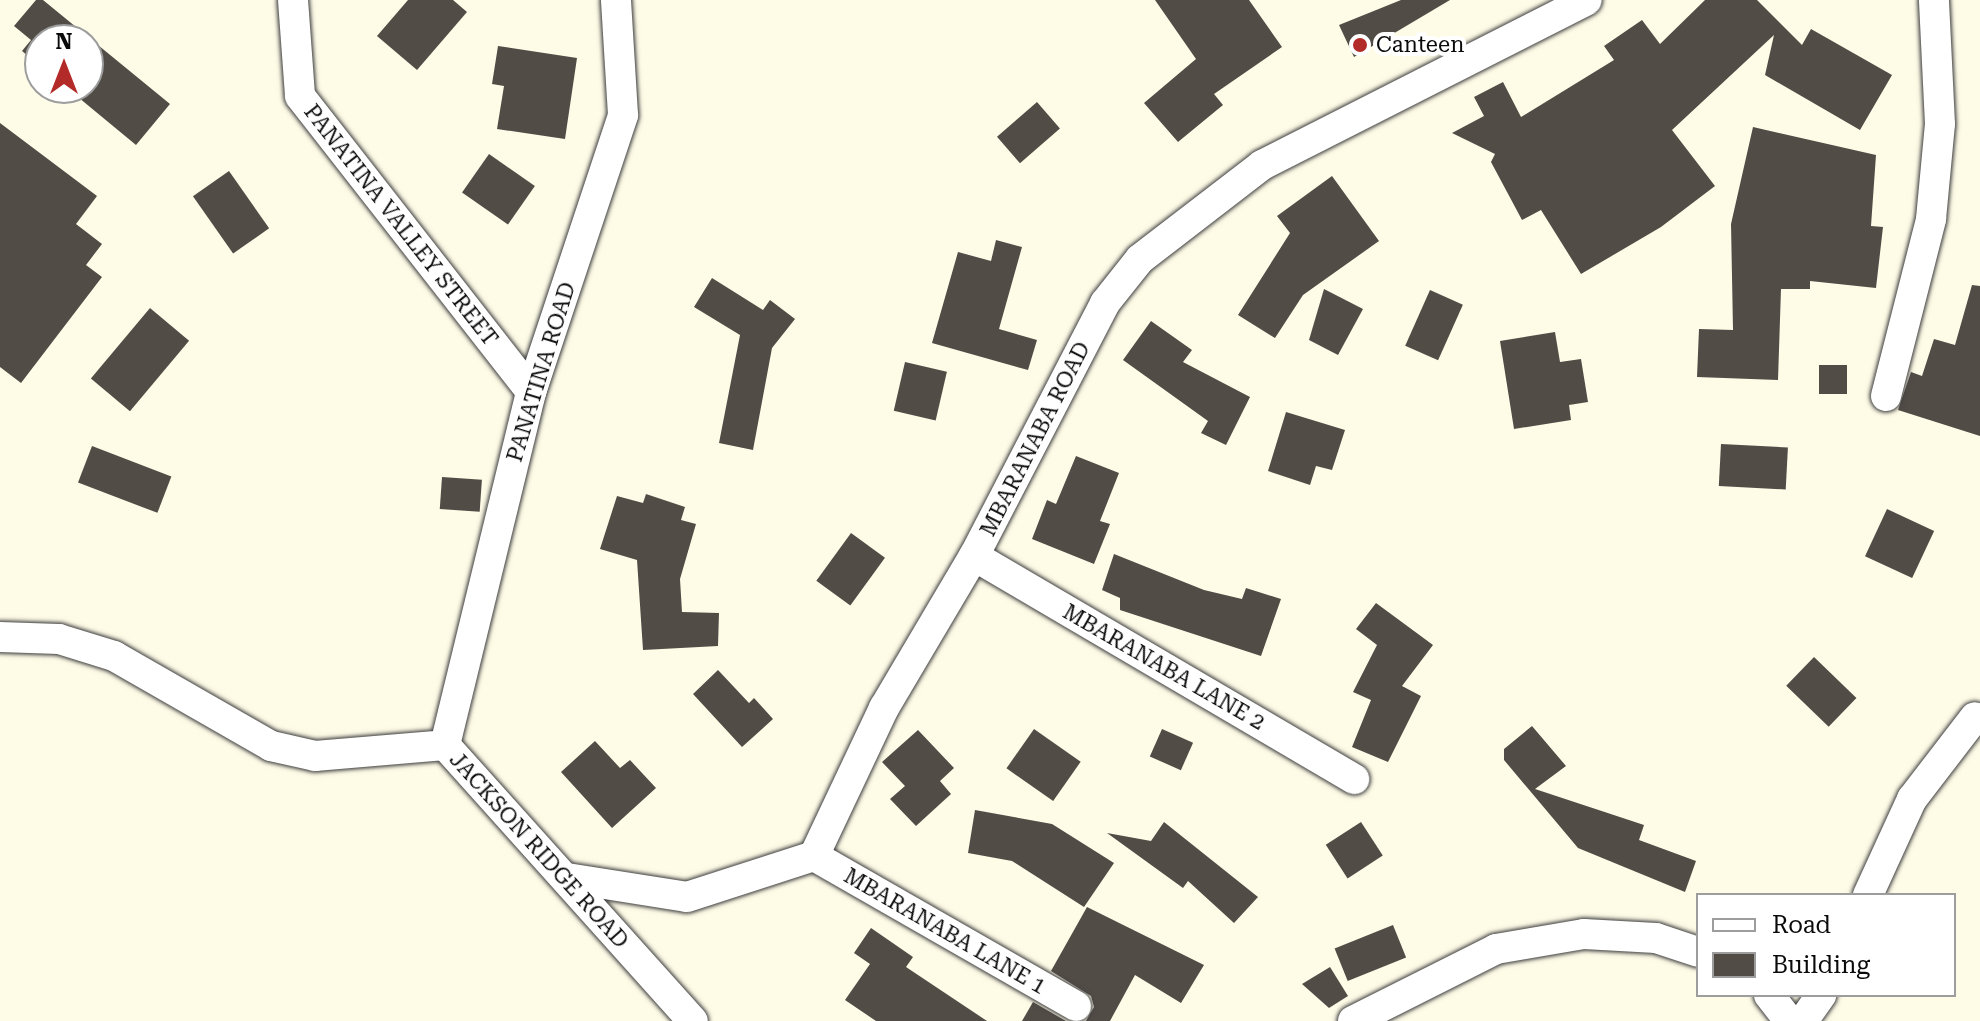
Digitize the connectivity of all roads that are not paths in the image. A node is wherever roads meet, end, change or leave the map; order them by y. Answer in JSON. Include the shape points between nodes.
{"nodes":[{"id":1,"x":293,"y":0,"type":"edge"},
{"id":2,"x":616,"y":0,"type":"edge"},
{"id":3,"x":1587,"y":0,"type":"edge"},
{"id":4,"x":1934,"y":0,"type":"edge"},
{"id":5,"x":531,"y":392,"type":"junction"},
{"id":6,"x":1886,"y":396,"type":"dead end"},
{"id":7,"x":974,"y":556,"type":"junction"},
{"id":8,"x":0,"y":637,"type":"edge"},
{"id":9,"x":1975,"y":717,"type":"dead end"},
{"id":10,"x":445,"y":745,"type":"junction"},
{"id":11,"x":1354,"y":779,"type":"dead end"},
{"id":12,"x":814,"y":856,"type":"junction"},
{"id":13,"x":567,"y":878,"type":"junction"},
{"id":14,"x":1869,"y":893,"type":"edge"},
{"id":15,"x":1696,"y":951,"type":"edge"},
{"id":16,"x":1771,"y":997,"type":"edge"},
{"id":17,"x":1820,"y":997,"type":"edge"},
{"id":18,"x":1076,"y":1006,"type":"dead end"},
{"id":19,"x":693,"y":1021,"type":"edge"},
{"id":20,"x":1353,"y":1021,"type":"edge"},
{"id":21,"x":1789,"y":1021,"type":"edge"},
{"id":22,"x":1803,"y":1021,"type":"edge"}],
"edges":[{"from":1,"to":5,"type":"street","name":"PANATINA VALLEY STREET","via":[[300,96]]},
{"from":2,"to":5,"type":"street","name":"PANATINA ROAD","via":[[623,115]]},
{"from":3,"to":7,"type":"street","name":"MBARANABA ROAD","via":[[1262,165],[1140,259],[1105,303]]},
{"from":4,"to":6,"type":"street","via":[[1940,124],[1931,219]]},
{"from":5,"to":10,"type":"street","name":"PANATINA ROAD"},
{"from":7,"to":11,"type":"street","name":"MBARANABA LANE 2"},
{"from":7,"to":12,"type":"street","name":"MBARANABA ROAD","via":[[884,708]]},
{"from":8,"to":10,"type":"street","name":"JACKSON RIDGE ROAD","via":[[59,639],[114,656],[271,746],[315,756]]},
{"from":9,"to":14,"type":"street","via":[[1912,799]]},
{"from":10,"to":13,"type":"street","name":"JACKSON RIDGE ROAD"},
{"from":12,"to":13,"type":"street","via":[[687,897]]},
{"from":12,"to":18,"type":"street","name":"MBARANABA LANE 1"},
{"from":13,"to":19,"type":"street","name":"JACKSON RIDGE ROAD"},
{"from":15,"to":20,"type":"street","via":[[1656,938],[1584,934],[1496,949]]},
{"from":16,"to":21,"type":"street"},
{"from":17,"to":22,"type":"street"}]}
